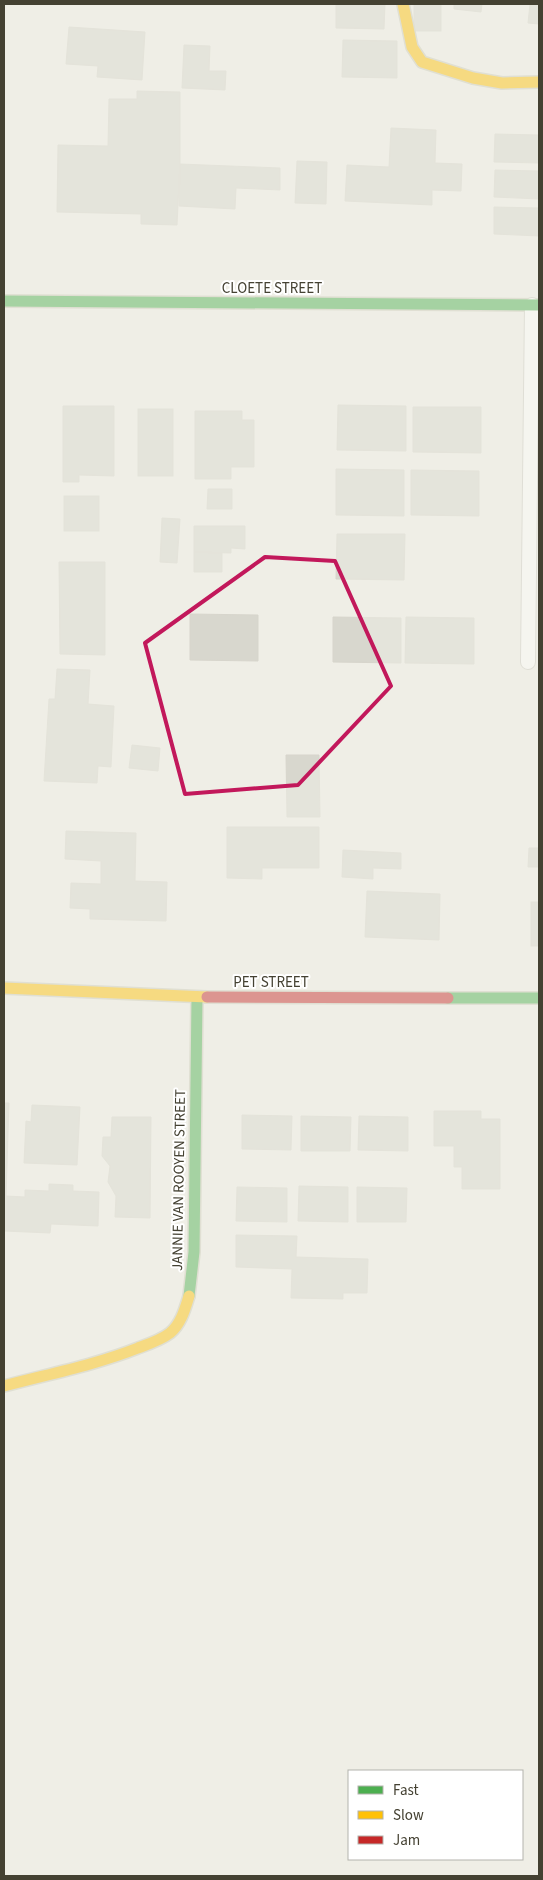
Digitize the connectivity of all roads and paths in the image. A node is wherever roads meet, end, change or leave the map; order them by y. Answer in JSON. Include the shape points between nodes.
{"nodes":[{"id":1,"x":403,"y":4,"type":"edge"},
{"id":2,"x":539,"y":82,"type":"edge"},
{"id":3,"x":4,"y":301,"type":"edge"},
{"id":4,"x":536,"y":305,"type":"edge"},
{"id":5,"x":528,"y":662,"type":"dead end"},
{"id":6,"x":4,"y":988,"type":"edge"},
{"id":7,"x":197,"y":997,"type":"junction"},
{"id":8,"x":539,"y":998,"type":"edge"},
{"id":9,"x":4,"y":1386,"type":"edge"}],
"edges":[{"from":1,"to":2,"type":"street","via":[[412,47],[422,62],[502,83]]},
{"from":3,"to":4,"type":"street","name":"CLOETE STREET"},
{"from":4,"to":5,"type":"lane"},
{"from":6,"to":7,"type":"street","name":"PET STREET"},
{"from":7,"to":8,"type":"street","name":"PET STREET"},
{"from":7,"to":9,"type":"street","name":"JANNIE VAN ROOYEN STREET","via":[[194,1252],[190,1294],[182,1315],[172,1331],[114,1358]]}]}
